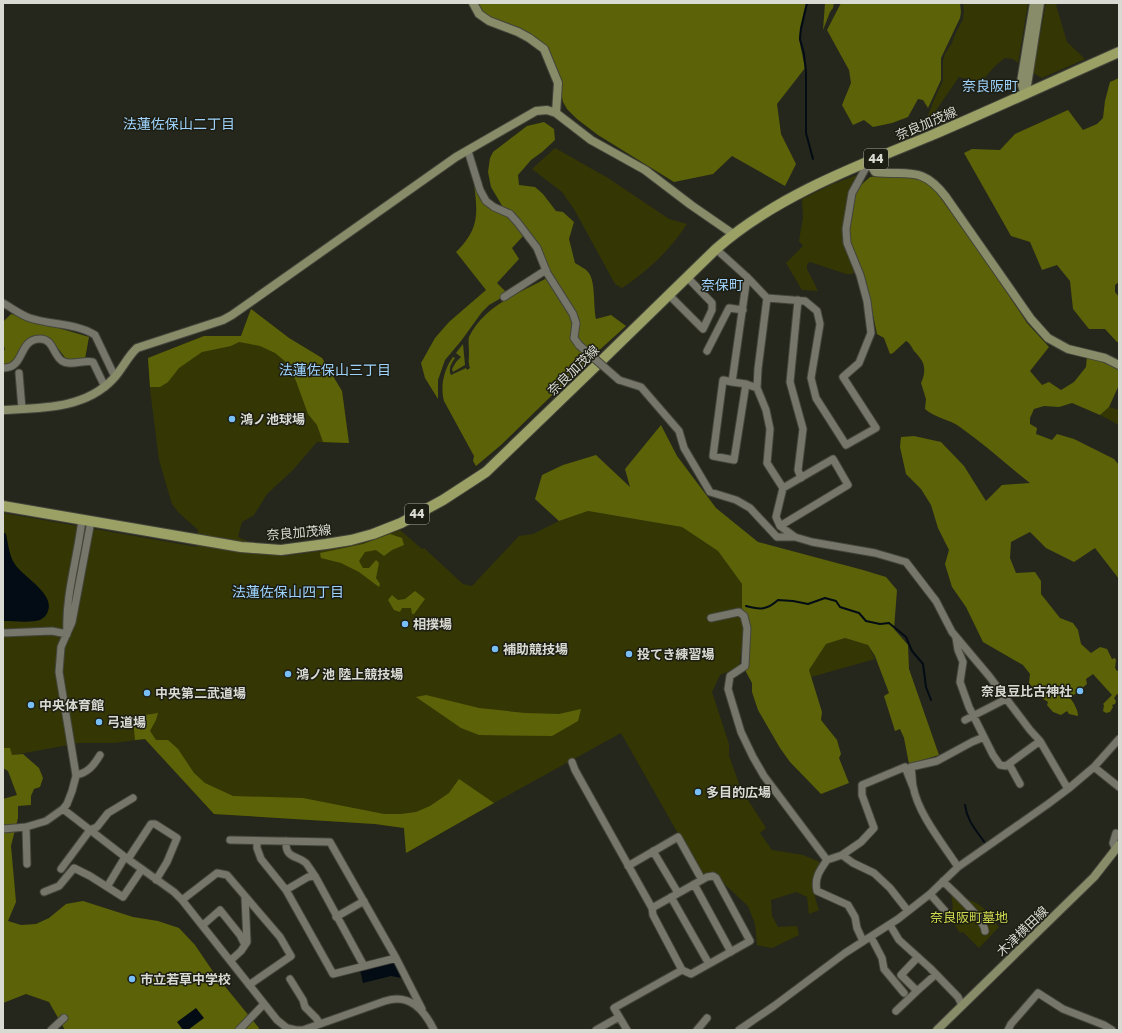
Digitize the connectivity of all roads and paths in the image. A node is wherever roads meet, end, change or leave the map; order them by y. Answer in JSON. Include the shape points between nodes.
{"nodes":[{"id":1,"x":473,"y":3,"type":"edge"},
{"id":2,"x":1034,"y":3,"type":"edge"},
{"id":3,"x":1040,"y":3,"type":"edge"},
{"id":4,"x":1119,"y":52,"type":"edge"},
{"id":5,"x":1025,"y":95,"type":"junction"},
{"id":6,"x":556,"y":113,"type":"junction"},
{"id":7,"x":468,"y":151,"type":"junction"},
{"id":8,"x":869,"y":162,"type":"junction"},
{"id":9,"x":733,"y":234,"type":"junction"},
{"id":10,"x":716,"y":249,"type":"junction"},
{"id":11,"x":546,"y":270,"type":"junction"},
{"id":12,"x":687,"y":277,"type":"junction"},
{"id":13,"x":747,"y":277,"type":"junction"},
{"id":14,"x":669,"y":295,"type":"junction"},
{"id":15,"x":504,"y":297,"type":"dead end"},
{"id":16,"x":767,"y":298,"type":"junction"},
{"id":17,"x":798,"y":300,"type":"junction"},
{"id":18,"x":3,"y":303,"type":"edge"},
{"id":19,"x":742,"y":310,"type":"junction"},
{"id":20,"x":707,"y":351,"type":"dead end"},
{"id":21,"x":1119,"y":365,"type":"edge"},
{"id":22,"x":3,"y":368,"type":"edge"},
{"id":23,"x":19,"y":373,"type":"dead end"},
{"id":24,"x":116,"y":377,"type":"junction"},
{"id":25,"x":732,"y":382,"type":"junction"},
{"id":26,"x":746,"y":384,"type":"junction"},
{"id":27,"x":105,"y":387,"type":"junction"},
{"id":28,"x":757,"y":388,"type":"junction"},
{"id":29,"x":22,"y":409,"type":"junction"},
{"id":30,"x":3,"y":410,"type":"edge"},
{"id":31,"x":801,"y":478,"type":"junction"},
{"id":32,"x":783,"y":488,"type":"junction"},
{"id":33,"x":3,"y":506,"type":"edge"},
{"id":34,"x":87,"y":520,"type":"junction"},
{"id":35,"x":780,"y":526,"type":"junction"},
{"id":36,"x":795,"y":537,"type":"junction"},
{"id":37,"x":711,"y":618,"type":"dead end"},
{"id":38,"x":3,"y":633,"type":"edge"},
{"id":39,"x":67,"y":634,"type":"junction"},
{"id":40,"x":956,"y":638,"type":"junction"},
{"id":41,"x":1006,"y":698,"type":"junction"},
{"id":42,"x":974,"y":716,"type":"junction"},
{"id":43,"x":965,"y":720,"type":"dead end"},
{"id":44,"x":984,"y":737,"type":"junction"},
{"id":45,"x":1119,"y":739,"type":"edge"},
{"id":46,"x":1040,"y":741,"type":"junction"},
{"id":47,"x":100,"y":755,"type":"dead end"},
{"id":48,"x":572,"y":762,"type":"dead end"},
{"id":49,"x":1009,"y":764,"type":"junction"},
{"id":50,"x":1094,"y":767,"type":"junction"},
{"id":51,"x":76,"y":775,"type":"junction"},
{"id":52,"x":1020,"y":784,"type":"dead end"},
{"id":53,"x":913,"y":787,"type":"junction"},
{"id":54,"x":1119,"y":787,"type":"edge"},
{"id":55,"x":1068,"y":789,"type":"junction"},
{"id":56,"x":133,"y":798,"type":"dead end"},
{"id":57,"x":63,"y":809,"type":"junction"},
{"id":58,"x":26,"y":827,"type":"junction"},
{"id":59,"x":3,"y":829,"type":"edge"},
{"id":60,"x":90,"y":830,"type":"junction"},
{"id":61,"x":1116,"y":833,"type":"dead end"},
{"id":62,"x":230,"y":840,"type":"dead end"},
{"id":63,"x":257,"y":841,"type":"junction"},
{"id":64,"x":286,"y":841,"type":"junction"},
{"id":65,"x":1117,"y":848,"type":"edge"},
{"id":66,"x":653,"y":851,"type":"junction"},
{"id":67,"x":842,"y":855,"type":"junction"},
{"id":68,"x":126,"y":858,"type":"junction"},
{"id":69,"x":827,"y":860,"type":"junction"},
{"id":70,"x":28,"y":864,"type":"dead end"},
{"id":71,"x":628,"y":866,"type":"junction"},
{"id":72,"x":958,"y":867,"type":"junction"},
{"id":73,"x":61,"y":869,"type":"dead end"},
{"id":74,"x":142,"y":869,"type":"junction"},
{"id":75,"x":314,"y":876,"type":"junction"},
{"id":76,"x":156,"y":880,"type":"junction"},
{"id":77,"x":702,"y":880,"type":"junction"},
{"id":78,"x":943,"y":881,"type":"junction"},
{"id":79,"x":694,"y":884,"type":"junction"},
{"id":80,"x":107,"y":887,"type":"junction"},
{"id":81,"x":286,"y":890,"type":"junction"},
{"id":82,"x":44,"y":892,"type":"dead end"},
{"id":83,"x":930,"y":894,"type":"junction"},
{"id":84,"x":675,"y":895,"type":"junction"},
{"id":85,"x":245,"y":897,"type":"junction"},
{"id":86,"x":182,"y":900,"type":"junction"},
{"id":87,"x":364,"y":901,"type":"junction"},
{"id":88,"x":652,"y":908,"type":"junction"},
{"id":89,"x":908,"y":911,"type":"junction"},
{"id":90,"x":945,"y":911,"type":"dead end"},
{"id":91,"x":336,"y":917,"type":"junction"},
{"id":92,"x":203,"y":925,"type":"junction"},
{"id":93,"x":890,"y":925,"type":"junction"},
{"id":94,"x":985,"y":931,"type":"dead end"},
{"id":95,"x":871,"y":937,"type":"junction"},
{"id":96,"x":863,"y":940,"type":"junction"},
{"id":97,"x":245,"y":944,"type":"junction"},
{"id":98,"x":731,"y":952,"type":"junction"},
{"id":99,"x":918,"y":957,"type":"junction"},
{"id":100,"x":396,"y":958,"type":"junction"},
{"id":101,"x":231,"y":960,"type":"junction"},
{"id":102,"x":709,"y":964,"type":"junction"},
{"id":103,"x":364,"y":966,"type":"junction"},
{"id":104,"x":682,"y":970,"type":"junction"},
{"id":105,"x":935,"y":975,"type":"junction"},
{"id":106,"x":290,"y":979,"type":"dead end"},
{"id":107,"x":249,"y":985,"type":"junction"},
{"id":108,"x":917,"y":991,"type":"junction"},
{"id":109,"x":904,"y":993,"type":"dead end"},
{"id":110,"x":264,"y":1004,"type":"junction"},
{"id":111,"x":962,"y":1005,"type":"junction"},
{"id":112,"x":422,"y":1011,"type":"junction"},
{"id":113,"x":896,"y":1012,"type":"dead end"},
{"id":114,"x":619,"y":1016,"type":"junction"},
{"id":115,"x":64,"y":1018,"type":"dead end"},
{"id":116,"x":707,"y":1018,"type":"dead end"},
{"id":117,"x":320,"y":1024,"type":"junction"},
{"id":118,"x":52,"y":1030,"type":"edge"},
{"id":119,"x":239,"y":1030,"type":"edge"},
{"id":120,"x":434,"y":1030,"type":"edge"},
{"id":121,"x":596,"y":1030,"type":"edge"},
{"id":122,"x":627,"y":1030,"type":"edge"},
{"id":123,"x":697,"y":1030,"type":"edge"},
{"id":124,"x":739,"y":1030,"type":"edge"},
{"id":125,"x":937,"y":1030,"type":"edge"},
{"id":126,"x":1008,"y":1030,"type":"edge"},
{"id":127,"x":1112,"y":1030,"type":"edge"}],
"edges":[{"from":1,"to":6,"type":"street","via":[[479,14],[489,22],[518,32],[544,49],[558,83]]},
{"from":2,"to":5,"type":"street","via":[[1021,82]]},
{"from":3,"to":5,"type":"street"},
{"from":4,"to":5,"type":"main road","name":"奈良加茂線","number":"44"},
{"from":5,"to":8,"type":"main road","name":"奈良加茂線","number":"44"},
{"from":6,"to":7,"type":"street","via":[[547,110],[536,111]]},
{"from":6,"to":9,"type":"street","via":[[591,140],[645,170]]},
{"from":7,"to":11,"type":"street","via":[[486,201],[510,214],[518,223],[537,248]]},
{"from":7,"to":24,"type":"street","via":[[232,315],[137,348]]},
{"from":8,"to":9,"type":"main road","name":"奈良加茂線","number":"44","via":[[794,196]]},
{"from":8,"to":17,"type":"street","via":[[852,193],[846,229],[847,243],[867,301],[871,333],[859,364],[843,377],[876,428],[846,444],[816,398],[811,378],[820,324],[817,311],[805,301]]},
{"from":8,"to":21,"type":"street","via":[[875,172],[918,174],[933,182],[1031,319],[1048,338],[1068,349]]},
{"from":9,"to":10,"type":"main road","name":"奈良加茂線","number":"44"},
{"from":10,"to":12,"type":"main road","name":"奈良加茂線","number":"44"},
{"from":10,"to":13,"type":"street"},
{"from":11,"to":15,"type":"street"},
{"from":11,"to":36,"type":"street","bridge":true,"via":[[573,314],[576,323],[574,338],[579,345],[619,380],[641,386],[679,431],[684,448],[710,492],[736,500],[750,508],[777,537]]},
{"from":12,"to":14,"type":"main road","name":"奈良加茂線","number":"44"},
{"from":12,"to":14,"type":"street","via":[[712,303],[712,310],[703,329]]},
{"from":13,"to":16,"type":"street"},
{"from":13,"to":19,"type":"street"},
{"from":14,"to":34,"type":"main road","name":"奈良加茂線","number":"44","via":[[486,472],[443,500],[392,526],[351,540],[281,550],[241,547]]},
{"from":16,"to":17,"type":"street"},
{"from":16,"to":28,"type":"street"},
{"from":17,"to":31,"type":"street","via":[[790,382],[802,429],[798,470]]},
{"from":18,"to":24,"type":"street","via":[[28,318],[78,328],[95,335]]},
{"from":19,"to":20,"type":"street","via":[[729,308]]},
{"from":19,"to":25,"type":"street"},
{"from":22,"to":27,"type":"street","via":[[14,366],[30,342],[44,339],[63,362],[93,362]]},
{"from":23,"to":29,"type":"street"},
{"from":24,"to":27,"type":"street"},
{"from":25,"to":26,"type":"street"},
{"from":25,"to":26,"type":"street","via":[[723,380],[713,456],[734,460]]},
{"from":26,"to":28,"type":"street"},
{"from":27,"to":29,"type":"street","via":[[75,402]]},
{"from":28,"to":32,"type":"street","via":[[770,429],[767,463]]},
{"from":29,"to":30,"type":"street"},
{"from":31,"to":32,"type":"street"},
{"from":31,"to":35,"type":"street","via":[[833,459],[848,485]]},
{"from":32,"to":35,"type":"street","via":[[776,517]]},
{"from":33,"to":34,"type":"main road","name":"奈良加茂線","number":"44"},
{"from":34,"to":39,"type":"street","via":[[69,600]]},
{"from":35,"to":36,"type":"street"},
{"from":36,"to":40,"type":"street","via":[[906,562],[936,601]]},
{"from":37,"to":69,"type":"street","via":[[739,612],[744,616],[747,628],[745,666],[730,676],[728,689],[741,732],[764,776]]},
{"from":38,"to":39,"type":"street","via":[[52,631]]},
{"from":39,"to":51,"type":"street","via":[[61,647],[59,672]]},
{"from":40,"to":41,"type":"street"},
{"from":40,"to":42,"type":"street","via":[[963,662],[960,682]]},
{"from":41,"to":42,"type":"street"},
{"from":41,"to":46,"type":"street"},
{"from":42,"to":43,"type":"street"},
{"from":42,"to":44,"type":"street"},
{"from":44,"to":49,"type":"street","via":[[1000,765]]},
{"from":44,"to":53,"type":"street","via":[[937,761],[911,767]]},
{"from":45,"to":50,"type":"street"},
{"from":46,"to":49,"type":"street"},
{"from":46,"to":55,"type":"street"},
{"from":47,"to":51,"type":"street","via":[[93,767]]},
{"from":48,"to":71,"type":"street"},
{"from":49,"to":52,"type":"street"},
{"from":50,"to":54,"type":"street"},
{"from":50,"to":55,"type":"street"},
{"from":51,"to":57,"type":"street"},
{"from":53,"to":67,"type":"street","via":[[905,767],[862,785],[862,795],[874,828],[861,842]]},
{"from":53,"to":72,"type":"street","via":[[932,828]]},
{"from":55,"to":72,"type":"street"},
{"from":56,"to":60,"type":"street","via":[[108,813],[97,827]]},
{"from":57,"to":58,"type":"street","via":[[42,823]]},
{"from":57,"to":60,"type":"street"},
{"from":58,"to":59,"type":"street"},
{"from":58,"to":70,"type":"street"},
{"from":60,"to":68,"type":"street"},
{"from":60,"to":73,"type":"street"},
{"from":61,"to":65,"type":"street","via":[[1113,843]]},
{"from":62,"to":63,"type":"street"},
{"from":63,"to":64,"type":"street"},
{"from":63,"to":81,"type":"street","via":[[261,858]]},
{"from":64,"to":75,"type":"street","via":[[289,853],[306,863]]},
{"from":64,"to":87,"type":"street","via":[[330,842]]},
{"from":65,"to":111,"type":"street","name":"木津横田線","via":[[1094,877]]},
{"from":66,"to":71,"type":"street"},
{"from":66,"to":77,"type":"street","via":[[678,837]]},
{"from":66,"to":84,"type":"street"},
{"from":67,"to":69,"type":"street"},
{"from":67,"to":89,"type":"street","via":[[874,873]]},
{"from":68,"to":74,"type":"street"},
{"from":68,"to":76,"type":"street","via":[[151,824],[177,838]]},
{"from":68,"to":80,"type":"street"},
{"from":69,"to":96,"type":"street","via":[[819,870],[816,880],[817,891],[848,905]]},
{"from":71,"to":88,"type":"street"},
{"from":72,"to":78,"type":"street"},
{"from":74,"to":76,"type":"street"},
{"from":74,"to":80,"type":"street","via":[[123,898]]},
{"from":75,"to":81,"type":"street"},
{"from":75,"to":91,"type":"street"},
{"from":76,"to":86,"type":"street"},
{"from":77,"to":79,"type":"street"},
{"from":77,"to":98,"type":"street","via":[[712,876],[716,878],[750,941]]},
{"from":78,"to":83,"type":"street"},
{"from":78,"to":94,"type":"street","via":[[979,918],[985,926]]},
{"from":79,"to":84,"type":"street"},
{"from":79,"to":98,"type":"street"},
{"from":80,"to":82,"type":"street","via":[[74,868],[59,886]]},
{"from":81,"to":103,"type":"street","via":[[333,974]]},
{"from":83,"to":89,"type":"street"},
{"from":83,"to":90,"type":"street"},
{"from":84,"to":88,"type":"street"},
{"from":84,"to":102,"type":"street"},
{"from":85,"to":86,"type":"street","via":[[227,874],[217,873]]},
{"from":85,"to":97,"type":"street"},
{"from":85,"to":107,"type":"street","via":[[280,936],[290,956]]},
{"from":86,"to":92,"type":"street"},
{"from":87,"to":91,"type":"street"},
{"from":87,"to":100,"type":"street"},
{"from":88,"to":104,"type":"street","via":[[653,915]]},
{"from":89,"to":93,"type":"street"},
{"from":91,"to":103,"type":"street"},
{"from":92,"to":97,"type":"street","via":[[220,910]]},
{"from":92,"to":101,"type":"street"},
{"from":93,"to":95,"type":"street"},
{"from":93,"to":99,"type":"street","via":[[899,940]]},
{"from":95,"to":96,"type":"street"},
{"from":95,"to":109,"type":"street","via":[[882,958],[884,969]]},
{"from":96,"to":124,"type":"street"},
{"from":97,"to":101,"type":"street"},
{"from":98,"to":102,"type":"street"},
{"from":99,"to":105,"type":"street"},
{"from":99,"to":108,"type":"street","via":[[901,975]]},
{"from":100,"to":103,"type":"street"},
{"from":100,"to":112,"type":"street"},
{"from":101,"to":107,"type":"street"},
{"from":102,"to":104,"type":"street","via":[[691,974]]},
{"from":104,"to":114,"type":"street","via":[[614,1008]]},
{"from":105,"to":108,"type":"street"},
{"from":105,"to":111,"type":"street","via":[[958,997]]},
{"from":106,"to":117,"type":"street","via":[[304,1000],[305,1007]]},
{"from":107,"to":110,"type":"street"},
{"from":108,"to":113,"type":"street"},
{"from":110,"to":117,"type":"street","via":[[287,1028],[303,1030]]},
{"from":110,"to":119,"type":"street"},
{"from":111,"to":125,"type":"street","name":"木津横田線"},
{"from":112,"to":117,"type":"street","via":[[404,999],[396,998]]},
{"from":112,"to":120,"type":"street"},
{"from":114,"to":121,"type":"street"},
{"from":114,"to":122,"type":"street"},
{"from":115,"to":118,"type":"street"},
{"from":116,"to":123,"type":"street"},
{"from":126,"to":127,"type":"street","via":[[1038,993],[1063,1009]]}]}
